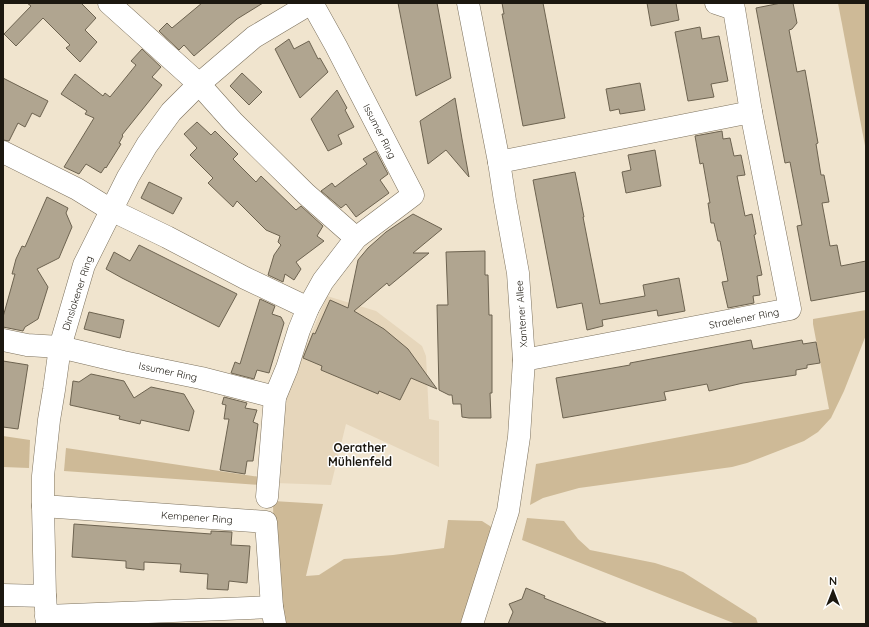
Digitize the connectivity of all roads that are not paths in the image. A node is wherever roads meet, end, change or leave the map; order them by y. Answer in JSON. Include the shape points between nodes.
{"nodes":[{"id":1,"x":109,"y":3,"type":"edge"},
{"id":2,"x":311,"y":3,"type":"edge"},
{"id":3,"x":468,"y":3,"type":"edge"},
{"id":4,"x":716,"y":3,"type":"edge"},
{"id":5,"x":199,"y":84,"type":"junction"},
{"id":6,"x":751,"y":112,"type":"junction"},
{"id":7,"x":3,"y":152,"type":"edge"},
{"id":8,"x":499,"y":162,"type":"junction"},
{"id":9,"x":111,"y":210,"type":"junction"},
{"id":10,"x":356,"y":238,"type":"junction"},
{"id":11,"x":308,"y":308,"type":"junction"},
{"id":12,"x":3,"y":340,"type":"edge"},
{"id":13,"x":60,"y":347,"type":"junction"},
{"id":14,"x":524,"y":360,"type":"junction"},
{"id":15,"x":275,"y":398,"type":"junction"},
{"id":16,"x":267,"y":496,"type":"dead end"},
{"id":17,"x":43,"y":506,"type":"junction"},
{"id":18,"x":3,"y":595,"type":"edge"},
{"id":19,"x":46,"y":612,"type":"edge"},
{"id":20,"x":274,"y":615,"type":"edge"},
{"id":21,"x":472,"y":624,"type":"edge"}],
"edges":[{"from":1,"to":5,"type":"street"},
{"from":2,"to":5,"type":"street","name":"Dinslakener Ring","via":[[254,37]]},
{"from":2,"to":10,"type":"street","name":"Issumer Ring","via":[[413,195]]},
{"from":3,"to":8,"type":"street","name":"Xantener Allee"},
{"from":4,"to":6,"type":"street","name":"Straelener Ring","via":[[734,9]]},
{"from":5,"to":9,"type":"street","name":"Dinslakener Ring","via":[[171,112],[147,145]]},
{"from":5,"to":10,"type":"street","via":[[233,122],[306,194]]},
{"from":6,"to":8,"type":"street"},
{"from":6,"to":14,"type":"street","name":"Straelener Ring","via":[[790,309]]},
{"from":7,"to":9,"type":"street","via":[[77,189]]},
{"from":8,"to":14,"type":"street","name":"Xantener Allee","via":[[518,273]]},
{"from":9,"to":11,"type":"street"},
{"from":9,"to":13,"type":"street","name":"Dinslakener Ring","via":[[84,265]]},
{"from":10,"to":11,"type":"street","name":"Issumer Ring","via":[[323,281]]},
{"from":11,"to":15,"type":"street","name":"Issumer Ring"},
{"from":12,"to":13,"type":"street","name":"Issumer Ring","via":[[27,345]]},
{"from":13,"to":15,"type":"street","name":"Issumer Ring","via":[[201,378]]},
{"from":13,"to":17,"type":"street","name":"Dinslakener Ring","via":[[43,476]]},
{"from":14,"to":21,"type":"street","name":"Xantener Allee","via":[[519,437],[508,511]]},
{"from":15,"to":16,"type":"street","name":"Issumer Ring"},
{"from":17,"to":19,"type":"street","name":"Dinslakener Ring"},
{"from":17,"to":20,"type":"street","name":"Kempener Ring","via":[[266,522]]},
{"from":18,"to":19,"type":"street","name":"Kempener Ring"},
{"from":19,"to":20,"type":"street","name":"Kempener Ring"}]}
